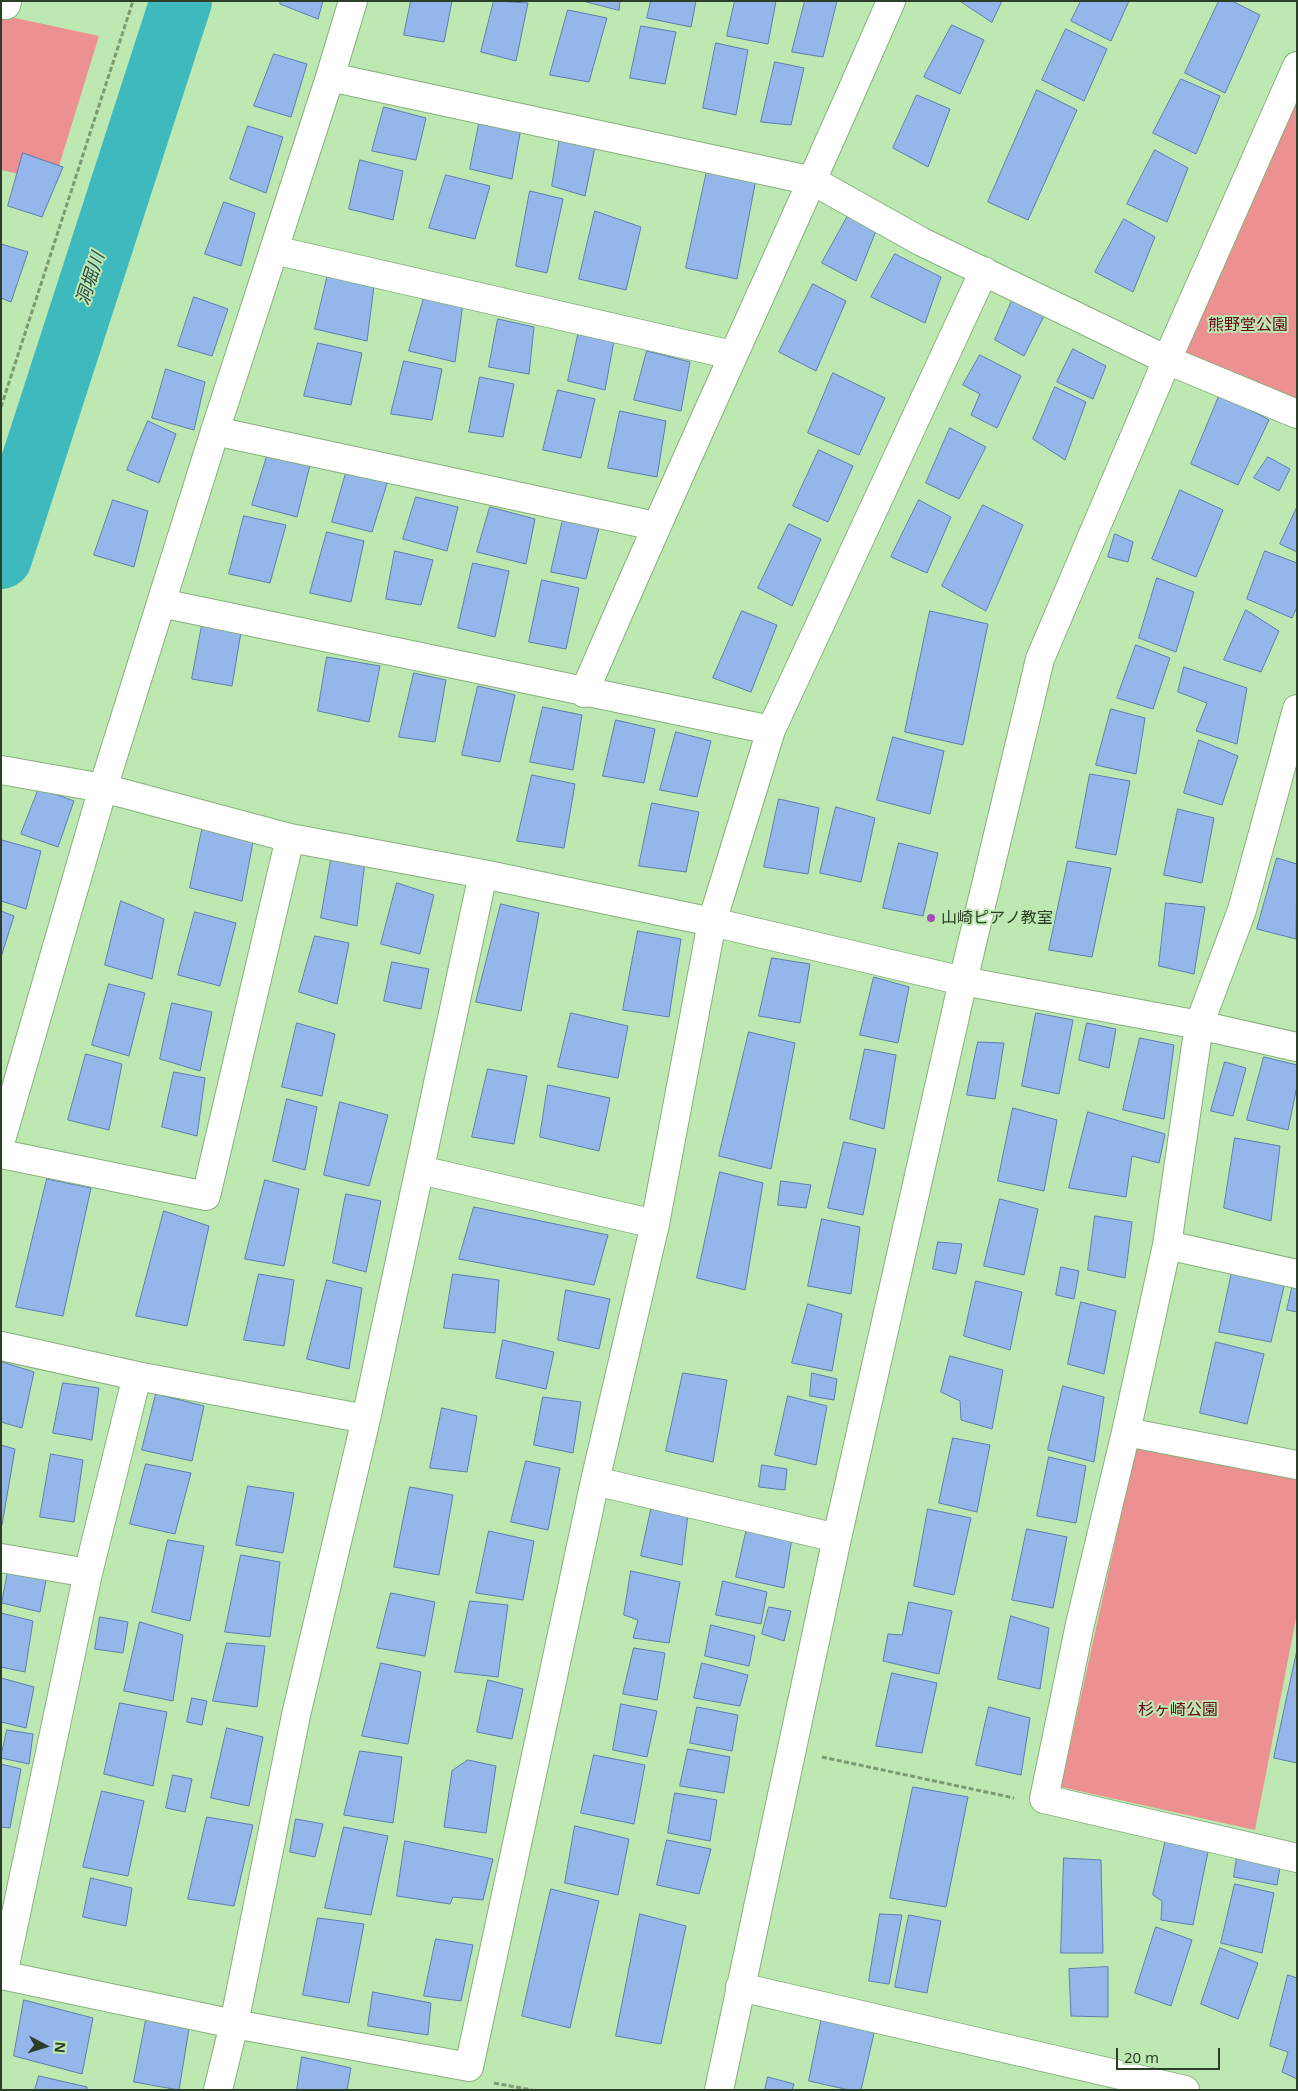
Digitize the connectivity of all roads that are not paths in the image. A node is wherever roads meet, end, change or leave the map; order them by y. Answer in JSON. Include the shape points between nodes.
{"nodes":[{"id":1,"x":7,"y":1,"type":"edge"},
{"id":2,"x":353,"y":1,"type":"edge"},
{"id":3,"x":891,"y":1,"type":"edge"},
{"id":4,"x":1,"y":4,"type":"edge"},
{"id":5,"x":1297,"y":66,"type":"edge"},
{"id":6,"x":330,"y":77,"type":"junction"},
{"id":7,"x":814,"y":180,"type":"junction"},
{"id":8,"x":274,"y":250,"type":"junction"},
{"id":9,"x":984,"y":271,"type":"junction"},
{"id":10,"x":732,"y":355,"type":"junction"},
{"id":11,"x":1167,"y":360,"type":"junction"},
{"id":12,"x":1297,"y":414,"type":"edge"},
{"id":13,"x":215,"y":431,"type":"junction"},
{"id":14,"x":655,"y":526,"type":"junction"},
{"id":15,"x":161,"y":603,"type":"junction"},
{"id":16,"x":584,"y":693,"type":"junction"},
{"id":17,"x":1297,"y":709,"type":"edge"},
{"id":18,"x":771,"y":730,"type":"junction"},
{"id":19,"x":1,"y":770,"type":"edge"},
{"id":20,"x":103,"y":788,"type":"junction"},
{"id":21,"x":290,"y":838,"type":"junction"},
{"id":22,"x":482,"y":874,"type":"junction"},
{"id":23,"x":712,"y":922,"type":"junction"},
{"id":24,"x":963,"y":980,"type":"junction"},
{"id":25,"x":1199,"y":1025,"type":"junction"},
{"id":26,"x":1297,"y":1047,"type":"edge"},
{"id":27,"x":1,"y":1140,"type":"edge"},
{"id":28,"x":1,"y":1154,"type":"edge"},
{"id":29,"x":420,"y":1170,"type":"junction"},
{"id":30,"x":655,"y":1224,"type":"junction"},
{"id":31,"x":1167,"y":1245,"type":"junction"},
{"id":32,"x":1297,"y":1274,"type":"edge"},
{"id":33,"x":1,"y":1346,"type":"edge"},
{"id":34,"x":137,"y":1376,"type":"junction"},
{"id":35,"x":366,"y":1419,"type":"junction"},
{"id":36,"x":1126,"y":1432,"type":"junction"},
{"id":37,"x":1297,"y":1465,"type":"edge"},
{"id":38,"x":595,"y":1480,"type":"junction"},
{"id":39,"x":837,"y":1538,"type":"junction"},
{"id":40,"x":1,"y":1558,"type":"edge"},
{"id":41,"x":88,"y":1573,"type":"junction"},
{"id":42,"x":1297,"y":1858,"type":"edge"},
{"id":43,"x":2,"y":1975,"type":"edge"},
{"id":44,"x":740,"y":1987,"type":"junction"},
{"id":45,"x":234,"y":2024,"type":"junction"},
{"id":46,"x":218,"y":2090,"type":"edge"},
{"id":47,"x":718,"y":2090,"type":"edge"},
{"id":48,"x":1185,"y":2090,"type":"edge"}],
"edges":[{"from":1,"to":4,"type":"street","via":[[6,5]]},
{"from":2,"to":6,"type":"street"},
{"from":3,"to":7,"type":"street"},
{"from":5,"to":11,"type":"street"},
{"from":6,"to":7,"type":"street"},
{"from":6,"to":8,"type":"street"},
{"from":7,"to":9,"type":"street","via":[[922,242]]},
{"from":7,"to":10,"type":"street"},
{"from":8,"to":10,"type":"street"},
{"from":8,"to":13,"type":"street"},
{"from":9,"to":11,"type":"street"},
{"from":9,"to":18,"type":"street"},
{"from":10,"to":14,"type":"street"},
{"from":11,"to":12,"type":"street"},
{"from":11,"to":24,"type":"street","via":[[1040,658]]},
{"from":13,"to":14,"type":"street"},
{"from":13,"to":15,"type":"street"},
{"from":14,"to":16,"type":"street"},
{"from":15,"to":16,"type":"street"},
{"from":15,"to":20,"type":"street"},
{"from":16,"to":18,"type":"street"},
{"from":17,"to":25,"type":"street","via":[[1242,910]]},
{"from":18,"to":23,"type":"street"},
{"from":19,"to":20,"type":"street"},
{"from":20,"to":21,"type":"street"},
{"from":20,"to":27,"type":"street"},
{"from":21,"to":22,"type":"street"},
{"from":21,"to":28,"type":"street","via":[[206,1196]]},
{"from":22,"to":23,"type":"street"},
{"from":22,"to":29,"type":"street"},
{"from":23,"to":24,"type":"street"},
{"from":23,"to":30,"type":"street"},
{"from":24,"to":25,"type":"street"},
{"from":24,"to":39,"type":"street"},
{"from":25,"to":26,"type":"street"},
{"from":25,"to":31,"type":"street"},
{"from":29,"to":30,"type":"street"},
{"from":29,"to":35,"type":"street"},
{"from":30,"to":38,"type":"street"},
{"from":31,"to":32,"type":"street"},
{"from":31,"to":36,"type":"street"},
{"from":33,"to":34,"type":"street"},
{"from":34,"to":35,"type":"street"},
{"from":34,"to":41,"type":"street"},
{"from":35,"to":45,"type":"street","via":[[296,1715]]},
{"from":36,"to":37,"type":"street"},
{"from":36,"to":42,"type":"street","via":[[1080,1624],[1044,1799]]},
{"from":38,"to":39,"type":"street"},
{"from":38,"to":45,"type":"street","via":[[469,2068]]},
{"from":39,"to":44,"type":"street"},
{"from":40,"to":41,"type":"street"},
{"from":41,"to":43,"type":"street"},
{"from":43,"to":45,"type":"street"},
{"from":44,"to":47,"type":"street"},
{"from":44,"to":48,"type":"street"},
{"from":45,"to":46,"type":"street"}]}
